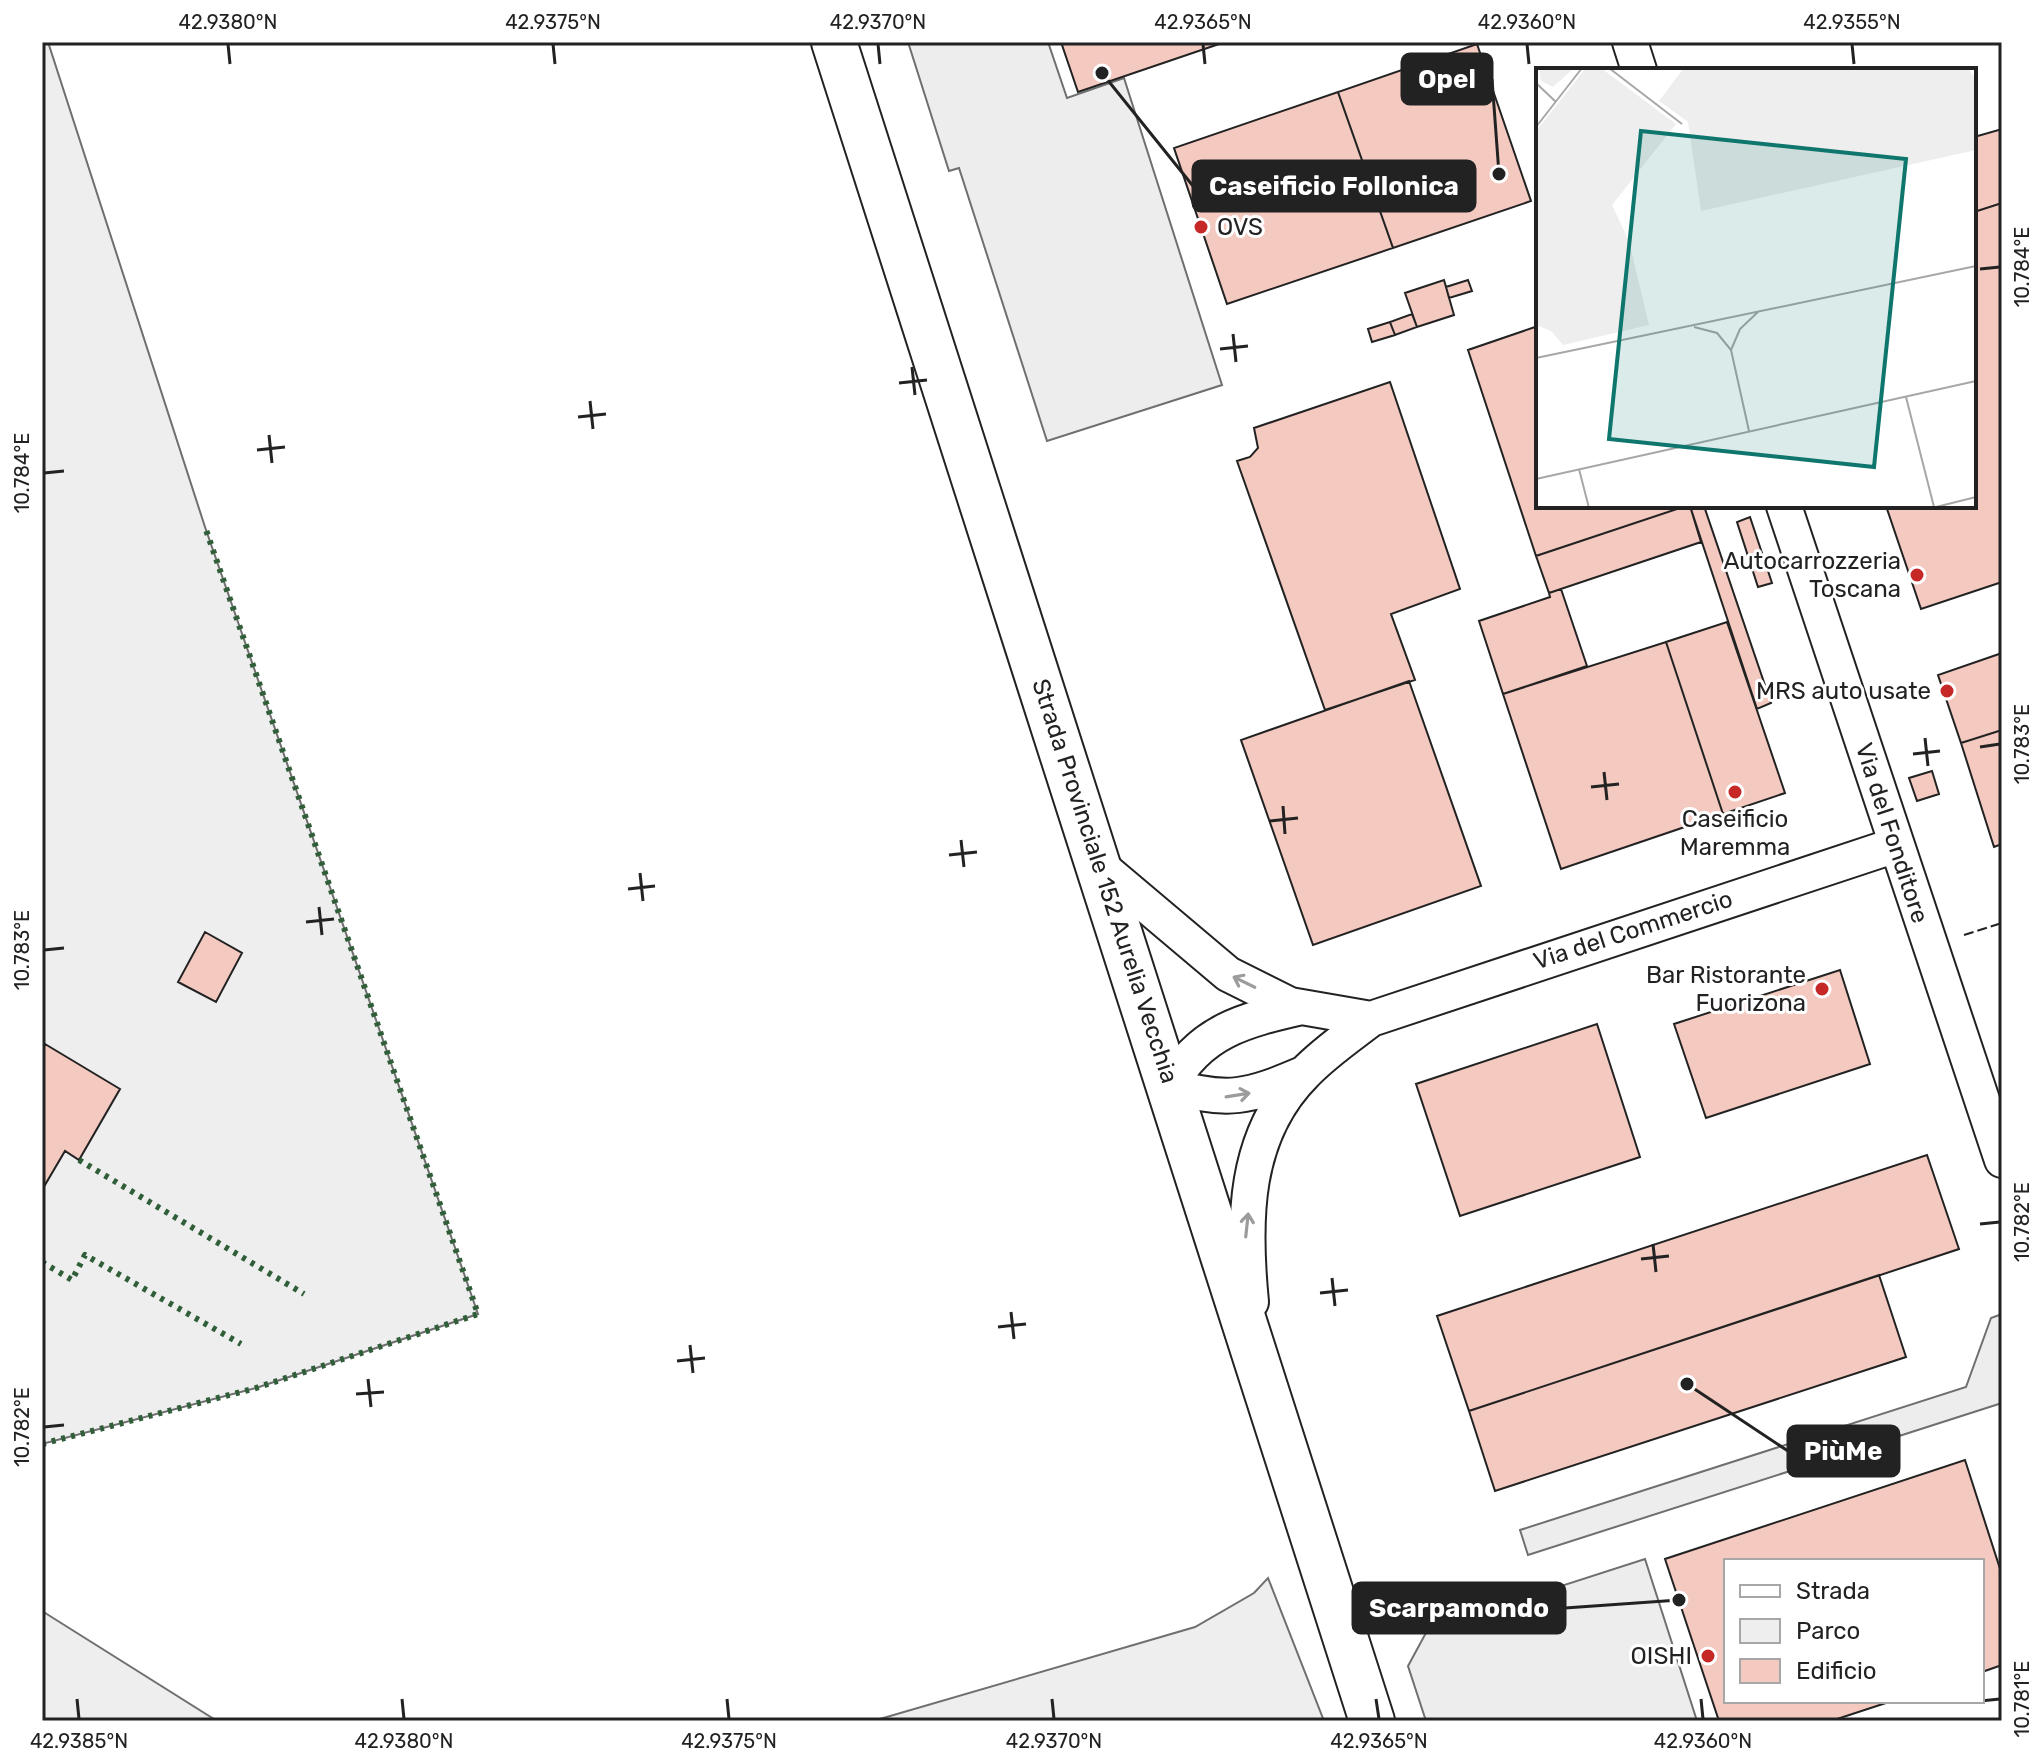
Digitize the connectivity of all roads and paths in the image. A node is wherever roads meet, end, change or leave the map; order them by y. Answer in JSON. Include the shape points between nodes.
{"nodes":[{"id":1,"x":834,"y":42,"type":"edge"},
{"id":2,"x":1630,"y":42,"type":"edge"},
{"id":3,"x":1638,"y":68,"type":"edge"},
{"id":4,"x":1785,"y":508,"type":"edge"},
{"id":5,"x":1896,"y":845,"type":"junction"},
{"id":6,"x":1100,"y":866,"type":"junction"},
{"id":7,"x":1302,"y":1007,"type":"junction"},
{"id":8,"x":1371,"y":1019,"type":"junction"},
{"id":9,"x":1304,"y":1073,"type":"junction"},
{"id":10,"x":1170,"y":1086,"type":"junction"},
{"id":11,"x":2002,"y":1160,"type":"edge"},
{"id":12,"x":1256,"y":1358,"type":"junction"},
{"id":13,"x":1372,"y":1721,"type":"edge"}],
"edges":[{"from":1,"to":6,"type":"main road","name":"Strada Provinciale 152 Aurelia Vecchia"},
{"from":2,"to":3,"type":"street"},
{"from":4,"to":5,"type":"street","name":"Via del Fonditore"},
{"from":5,"to":8,"type":"street","name":"Via del Commercio"},
{"from":5,"to":11,"type":"street","name":"Via del Fonditore"},
{"from":7,"to":6,"type":"street","name":"Via del Commercio","one_way":true,"via":[[1228,974]]},
{"from":6,"to":10,"type":"main road","name":"Strada Provinciale 152 Aurelia Vecchia"},
{"from":7,"to":8,"type":"street","name":"Via del Commercio"},
{"from":7,"to":10,"type":"street","name":"Via del Commercio","via":[[1240,1023],[1202,1045],[1184,1059]]},
{"from":8,"to":9,"type":"street","name":"Via del Commercio"},
{"from":10,"to":9,"type":"street","name":"Via del Commercio","one_way":true,"via":[[1220,1098],[1261,1092]]},
{"from":12,"to":9,"type":"street","name":"Via del Commercio","one_way":true,"via":[[1245,1240],[1254,1160],[1269,1122]]},
{"from":10,"to":12,"type":"main road","name":"Strada Provinciale 152 Aurelia Vecchia"},
{"from":12,"to":13,"type":"main road","name":"Strada Provinciale 152 Aurelia Vecchia"}]}
